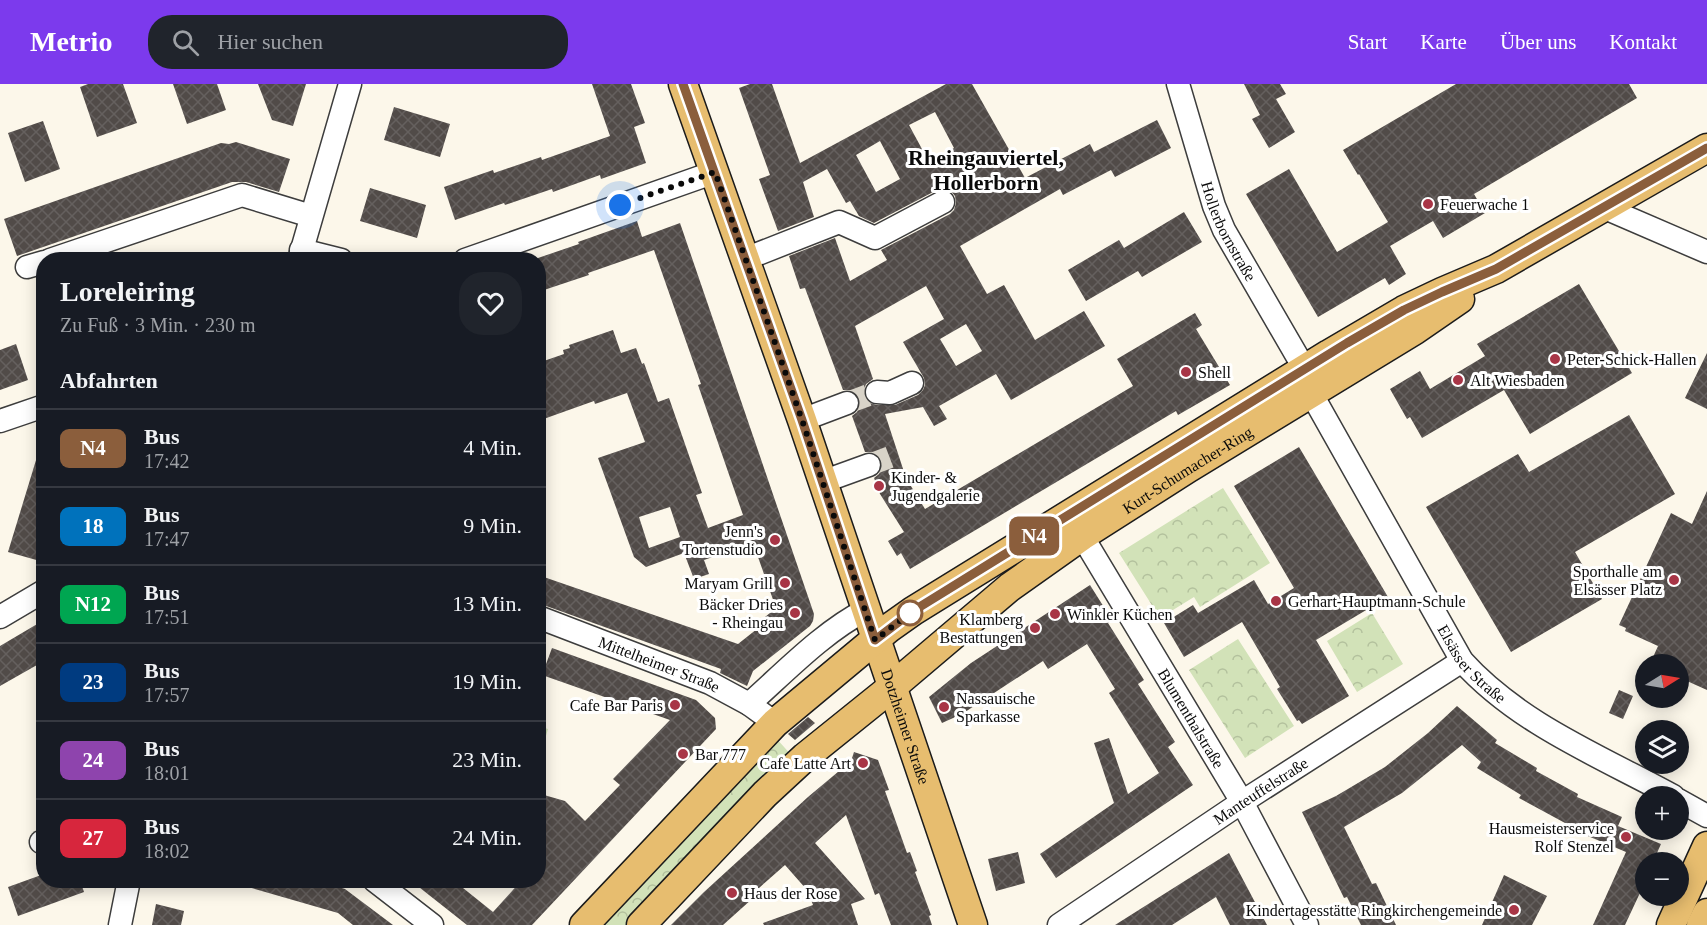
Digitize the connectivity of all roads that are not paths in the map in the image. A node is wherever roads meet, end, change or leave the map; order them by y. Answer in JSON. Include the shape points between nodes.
{"nodes":[{"id":1,"x":350,"y":84,"type":"edge"},
{"id":2,"x":683,"y":84,"type":"edge"},
{"id":3,"x":1178,"y":84,"type":"edge"},
{"id":4,"x":1707,"y":148,"type":"edge"},
{"id":5,"x":715,"y":172,"type":"junction"},
{"id":6,"x":943,"y":202,"type":"dead end"},
{"id":7,"x":1605,"y":208,"type":"junction"},
{"id":8,"x":311,"y":216,"type":"junction"},
{"id":9,"x":74,"y":252,"type":"edge"},
{"id":10,"x":301,"y":252,"type":"edge"},
{"id":11,"x":488,"y":252,"type":"edge"},
{"id":12,"x":1707,"y":252,"type":"edge"},
{"id":13,"x":745,"y":259,"type":"junction"},
{"id":14,"x":1308,"y":381,"type":"junction"},
{"id":15,"x":912,"y":383,"type":"dead end"},
{"id":16,"x":877,"y":392,"type":"tunnel mouth"},
{"id":17,"x":847,"y":404,"type":"tunnel mouth"},
{"id":18,"x":36,"y":409,"type":"edge"},
{"id":19,"x":802,"y":420,"type":"junction"},
{"id":20,"x":0,"y":421,"type":"edge"},
{"id":21,"x":869,"y":465,"type":"tunnel mouth"},
{"id":22,"x":822,"y":482,"type":"junction"},
{"id":23,"x":1075,"y":525,"type":"junction"},
{"id":24,"x":36,"y":596,"type":"edge"},
{"id":25,"x":866,"y":610,"type":"junction"},
{"id":26,"x":0,"y":617,"type":"edge"},
{"id":27,"x":546,"y":620,"type":"edge"},
{"id":28,"x":875,"y":640,"type":"junction"},
{"id":29,"x":1462,"y":661,"type":"junction"},
{"id":30,"x":892,"y":687,"type":"junction"},
{"id":31,"x":749,"y":704,"type":"junction"},
{"id":32,"x":774,"y":723,"type":"junction"},
{"id":33,"x":1654,"y":786,"type":"edge"},
{"id":34,"x":1242,"y":802,"type":"junction"},
{"id":35,"x":1689,"y":806,"type":"edge"},
{"id":36,"x":1707,"y":816,"type":"edge"},
{"id":37,"x":1707,"y":846,"type":"edge"},
{"id":38,"x":127,"y":888,"type":"edge"},
{"id":39,"x":384,"y":888,"type":"edge"},
{"id":40,"x":1707,"y":913,"type":"edge"},
{"id":41,"x":120,"y":925,"type":"edge"},
{"id":42,"x":432,"y":925,"type":"edge"},
{"id":43,"x":584,"y":925,"type":"edge"},
{"id":44,"x":641,"y":925,"type":"edge"},
{"id":45,"x":973,"y":925,"type":"edge"},
{"id":46,"x":1059,"y":925,"type":"edge"},
{"id":47,"x":1307,"y":925,"type":"edge"},
{"id":48,"x":1671,"y":925,"type":"edge"},
{"id":49,"x":1701,"y":925,"type":"edge"}],
"edges":[{"from":1,"to":8,"type":"street"},
{"from":2,"to":5,"type":"main road","name":"Dotzheimer Straße"},
{"from":3,"to":14,"type":"street","name":"Hollerbornstraße","via":[[1224,230]]},
{"from":4,"to":7,"type":"main road","name":"Kurt-Schumacher-Ring"},
{"from":5,"to":11,"type":"street"},
{"from":5,"to":13,"type":"main road","name":"Dotzheimer Straße"},
{"from":6,"to":13,"type":"street","via":[[875,238],[839,222]]},
{"from":7,"to":12,"type":"street"},
{"from":7,"to":14,"type":"main road","name":"Kurt-Schumacher-Ring","via":[[1496,269],[1448,308]]},
{"from":8,"to":9,"type":"street","via":[[242,195]]},
{"from":8,"to":10,"type":"street"},
{"from":13,"to":19,"type":"main road","name":"Dotzheimer Straße"},
{"from":14,"to":23,"type":"main road","name":"Kurt-Schumacher-Ring","via":[[1187,469]]},
{"from":14,"to":29,"type":"street","name":"Elsässer Straße"},
{"from":15,"to":16,"type":"street","via":[[890,393]]},
{"from":17,"to":19,"type":"street"},
{"from":18,"to":20,"type":"street"},
{"from":19,"to":22,"type":"main road","name":"Dotzheimer Straße"},
{"from":21,"to":22,"type":"street"},
{"from":22,"to":25,"type":"main road","name":"Dotzheimer Straße"},
{"from":23,"to":28,"type":"main road","name":"Kurt-Schumacher-Ring","via":[[913,611]]},
{"from":23,"to":30,"type":"main road","name":"Kurt-Schumacher-Ring","via":[[1010,587]]},
{"from":23,"to":34,"type":"street","name":"Blumenthalstraße"},
{"from":24,"to":26,"type":"street"},
{"from":25,"to":28,"type":"main road","name":"Dotzheimer Straße"},
{"from":25,"to":31,"type":"street","via":[[833,630]]},
{"from":27,"to":31,"type":"street","name":"Mittelheimer Straße","via":[[711,683]]},
{"from":28,"to":30,"type":"main road","name":"Dotzheimer Straße"},
{"from":28,"to":32,"type":"main road","name":"Kurt-Schumacher-Ring"},
{"from":29,"to":33,"type":"street","name":"Elsässer Straße","via":[[1522,713]]},
{"from":29,"to":34,"type":"street","name":"Manteuffelstraße"},
{"from":30,"to":44,"type":"main road","name":"Kurt-Schumacher-Ring","via":[[765,794]]},
{"from":30,"to":45,"type":"main road","name":"Dotzheimer Straße"},
{"from":31,"to":32,"type":"street","name":"Mittelheimer Straße"},
{"from":32,"to":43,"type":"main road","name":"Kurt-Schumacher-Ring"},
{"from":34,"to":46,"type":"street","name":"Manteuffelstraße"},
{"from":34,"to":47,"type":"street","name":"Blumenthalstraße"},
{"from":35,"to":36,"type":"street"},
{"from":37,"to":48,"type":"main road"},
{"from":38,"to":41,"type":"street"},
{"from":39,"to":42,"type":"street"},
{"from":40,"to":49,"type":"main road"}]}
